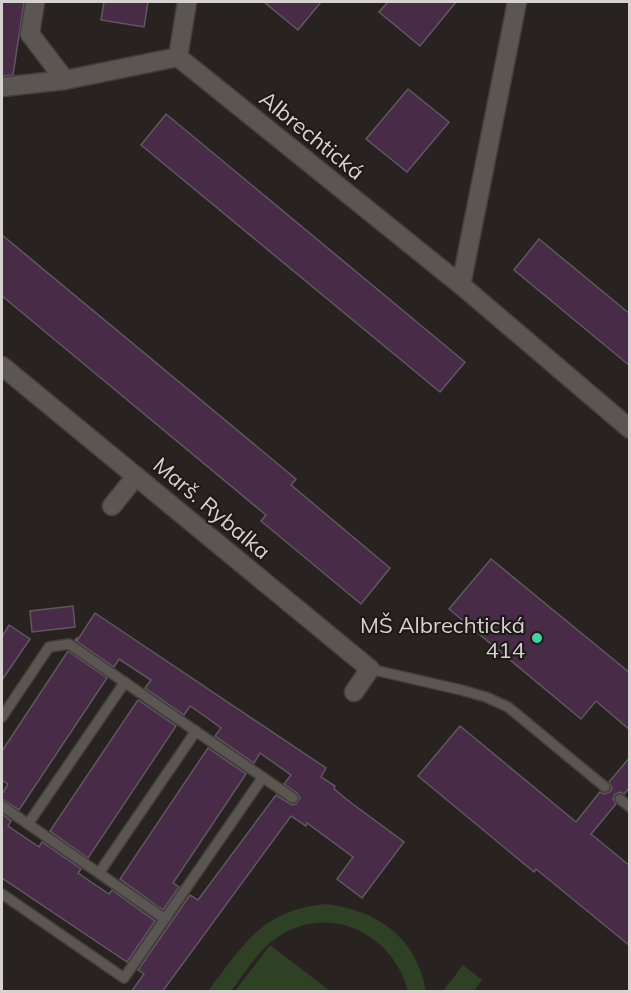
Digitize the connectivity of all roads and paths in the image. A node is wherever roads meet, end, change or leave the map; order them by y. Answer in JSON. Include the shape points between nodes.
{"nodes":[{"id":1,"x":35,"y":2,"type":"edge"},
{"id":2,"x":187,"y":2,"type":"edge"},
{"id":3,"x":517,"y":2,"type":"edge"},
{"id":4,"x":178,"y":57,"type":"junction"},
{"id":5,"x":65,"y":80,"type":"junction"},
{"id":6,"x":2,"y":87,"type":"edge"},
{"id":7,"x":461,"y":285,"type":"junction"},
{"id":8,"x":2,"y":366,"type":"edge"},
{"id":9,"x":630,"y":429,"type":"edge"},
{"id":10,"x":136,"y":476,"type":"junction"},
{"id":11,"x":112,"y":506,"type":"dead end"},
{"id":12,"x":370,"y":669,"type":"junction"},
{"id":13,"x":125,"y":682,"type":"junction"},
{"id":14,"x":354,"y":692,"type":"dead end"},
{"id":15,"x":2,"y":717,"type":"edge"},
{"id":16,"x":196,"y":731,"type":"junction"},
{"id":17,"x":263,"y":777,"type":"junction"},
{"id":18,"x":604,"y":787,"type":"dead end"},
{"id":19,"x":293,"y":798,"type":"dead end"},
{"id":20,"x":620,"y":799,"type":"dead end"},
{"id":21,"x":2,"y":806,"type":"edge"},
{"id":22,"x":630,"y":807,"type":"edge"},
{"id":23,"x":28,"y":824,"type":"junction"},
{"id":24,"x":99,"y":873,"type":"junction"},
{"id":25,"x":2,"y":894,"type":"edge"},
{"id":26,"x":165,"y":919,"type":"junction"}],
"edges":[{"from":1,"to":5,"type":"street","via":[[30,34]]},
{"from":2,"to":4,"type":"street"},
{"from":3,"to":7,"type":"street"},
{"from":4,"to":5,"type":"street"},
{"from":4,"to":7,"type":"street","name":"Albrechtická"},
{"from":5,"to":6,"type":"street"},
{"from":7,"to":9,"type":"street","name":"Albrechtická"},
{"from":8,"to":10,"type":"street","name":"Marš. Rybalka"},
{"from":10,"to":11,"type":"street"},
{"from":10,"to":12,"type":"street","name":"Marš. Rybalka"},
{"from":12,"to":14,"type":"street"},
{"from":12,"to":18,"type":"lane","via":[[469,692],[508,707]]},
{"from":13,"to":15,"type":"lane","via":[[69,644],[49,647]]},
{"from":13,"to":16,"type":"lane"},
{"from":13,"to":23,"type":"lane"},
{"from":16,"to":17,"type":"lane"},
{"from":16,"to":24,"type":"lane"},
{"from":17,"to":19,"type":"lane"},
{"from":17,"to":26,"type":"lane"},
{"from":20,"to":22,"type":"lane"},
{"from":21,"to":23,"type":"lane"},
{"from":23,"to":24,"type":"lane"},
{"from":24,"to":26,"type":"lane"},
{"from":25,"to":26,"type":"lane","via":[[124,978]]}]}
